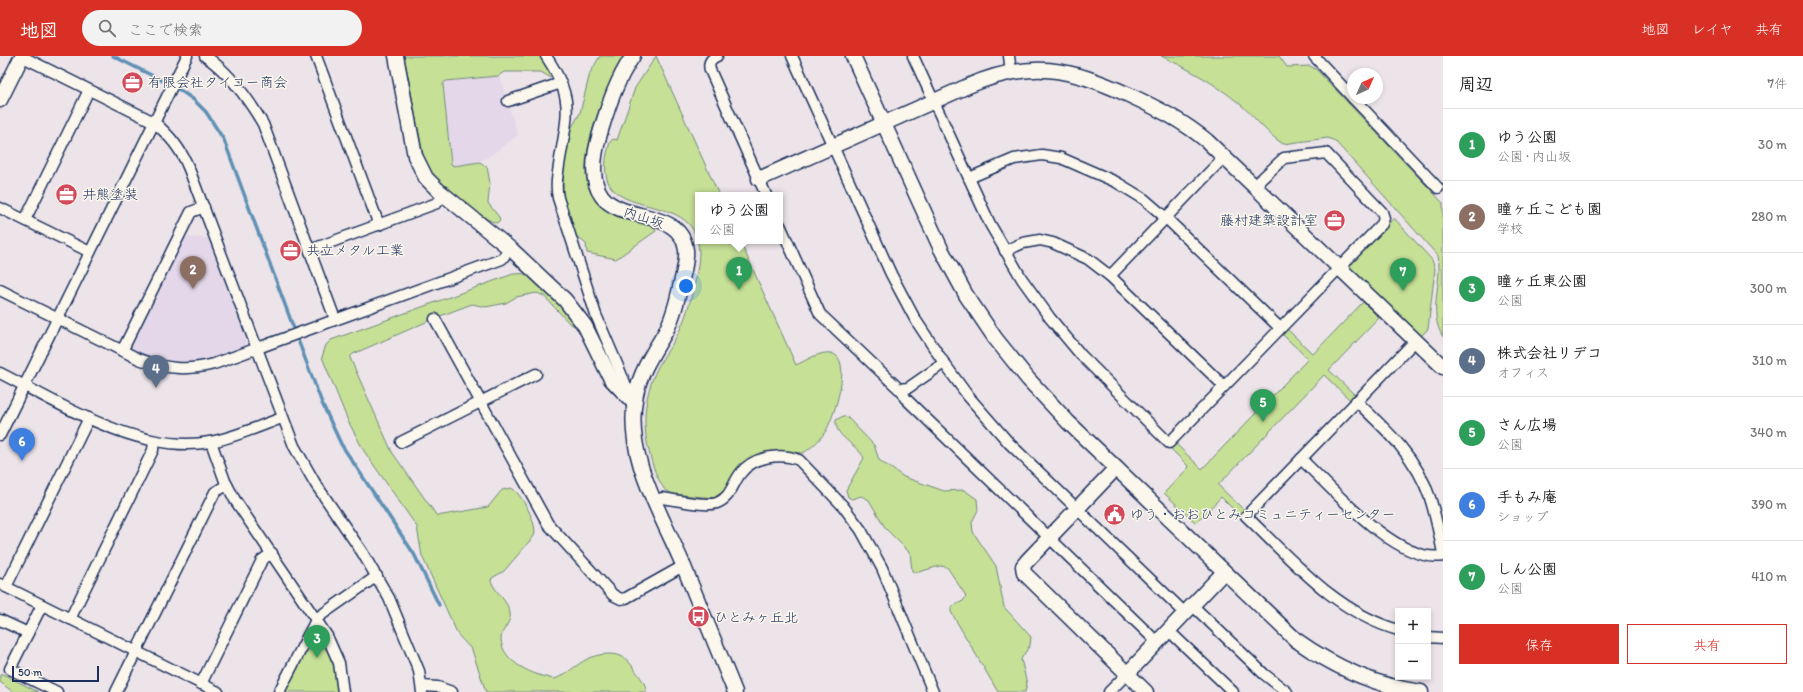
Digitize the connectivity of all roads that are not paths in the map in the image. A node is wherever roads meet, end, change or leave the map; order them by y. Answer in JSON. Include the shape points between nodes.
{"nodes":[{"id":1,"x":22,"y":56,"type":"edge"},
{"id":2,"x":187,"y":56,"type":"edge"},
{"id":3,"x":205,"y":56,"type":"edge"},
{"id":4,"x":316,"y":56,"type":"edge"},
{"id":5,"x":396,"y":56,"type":"edge"},
{"id":6,"x":546,"y":56,"type":"edge"},
{"id":7,"x":633,"y":56,"type":"edge"},
{"id":8,"x":717,"y":56,"type":"edge"},
{"id":9,"x":792,"y":56,"type":"edge"},
{"id":10,"x":853,"y":56,"type":"edge"},
{"id":11,"x":913,"y":56,"type":"edge"},
{"id":12,"x":1009,"y":56,"type":"edge"},
{"id":13,"x":1314,"y":56,"type":"edge"},
{"id":14,"x":1011,"y":72,"type":"junction"},
{"id":15,"x":561,"y":83,"type":"junction"},
{"id":16,"x":89,"y":90,"type":"junction"},
{"id":17,"x":1347,"y":92,"type":"edge"},
{"id":18,"x":0,"y":100,"type":"edge"},
{"id":19,"x":508,"y":101,"type":"dead end"},
{"id":20,"x":934,"y":101,"type":"junction"},
{"id":21,"x":1359,"y":104,"type":"edge"},
{"id":22,"x":154,"y":122,"type":"junction"},
{"id":23,"x":883,"y":123,"type":"junction"},
{"id":24,"x":832,"y":146,"type":"junction"},
{"id":25,"x":1225,"y":156,"type":"junction"},
{"id":26,"x":969,"y":178,"type":"junction"},
{"id":27,"x":759,"y":179,"type":"junction"},
{"id":28,"x":1255,"y":185,"type":"junction"},
{"id":29,"x":1438,"y":188,"type":"dead end"},
{"id":30,"x":765,"y":192,"type":"edge"},
{"id":31,"x":444,"y":195,"type":"junction"},
{"id":32,"x":0,"y":208,"type":"edge"},
{"id":33,"x":204,"y":208,"type":"junction"},
{"id":34,"x":1166,"y":218,"type":"junction"},
{"id":35,"x":25,"y":220,"type":"junction"},
{"id":36,"x":379,"y":224,"type":"junction"},
{"id":37,"x":783,"y":233,"type":"edge"},
{"id":38,"x":510,"y":248,"type":"junction"},
{"id":39,"x":310,"y":250,"type":"junction"},
{"id":40,"x":1005,"y":251,"type":"junction"},
{"id":41,"x":90,"y":252,"type":"junction"},
{"id":42,"x":1339,"y":266,"type":"junction"},
{"id":43,"x":1110,"y":276,"type":"junction"},
{"id":44,"x":0,"y":290,"type":"edge"},
{"id":45,"x":435,"y":318,"type":"dead end"},
{"id":46,"x":57,"y":319,"type":"junction"},
{"id":47,"x":335,"y":319,"type":"junction"},
{"id":48,"x":1280,"y":328,"type":"junction"},
{"id":49,"x":1416,"y":340,"type":"junction"},
{"id":50,"x":256,"y":348,"type":"junction"},
{"id":51,"x":122,"y":351,"type":"junction"},
{"id":52,"x":944,"y":363,"type":"junction"},
{"id":53,"x":1443,"y":366,"type":"edge"},
{"id":54,"x":0,"y":374,"type":"edge"},
{"id":55,"x":536,"y":374,"type":"dead end"},
{"id":56,"x":24,"y":386,"type":"junction"},
{"id":57,"x":1224,"y":386,"type":"junction"},
{"id":58,"x":902,"y":390,"type":"junction"},
{"id":59,"x":1356,"y":401,"type":"junction"},
{"id":60,"x":481,"y":402,"type":"junction"},
{"id":61,"x":634,"y":403,"type":"junction"},
{"id":62,"x":89,"y":418,"type":"junction"},
{"id":63,"x":282,"y":418,"type":"junction"},
{"id":64,"x":0,"y":435,"type":"edge"},
{"id":65,"x":154,"y":441,"type":"junction"},
{"id":66,"x":211,"y":442,"type":"junction"},
{"id":67,"x":400,"y":442,"type":"dead end"},
{"id":68,"x":1301,"y":458,"type":"junction"},
{"id":69,"x":1116,"y":468,"type":"junction"},
{"id":70,"x":227,"y":485,"type":"junction"},
{"id":71,"x":655,"y":502,"type":"junction"},
{"id":72,"x":1077,"y":509,"type":"junction"},
{"id":73,"x":1049,"y":538,"type":"junction"},
{"id":74,"x":272,"y":553,"type":"junction"},
{"id":75,"x":1443,"y":553,"type":"edge"},
{"id":76,"x":1443,"y":556,"type":"edge"},
{"id":77,"x":683,"y":566,"type":"junction"},
{"id":78,"x":1224,"y":572,"type":"junction"},
{"id":79,"x":377,"y":576,"type":"junction"},
{"id":80,"x":3,"y":585,"type":"edge"},
{"id":81,"x":42,"y":605,"type":"junction"},
{"id":82,"x":1189,"y":609,"type":"junction"},
{"id":83,"x":70,"y":618,"type":"junction"},
{"id":84,"x":317,"y":618,"type":"junction"},
{"id":85,"x":0,"y":620,"type":"edge"},
{"id":86,"x":1395,"y":629,"type":"edge"},
{"id":87,"x":1168,"y":630,"type":"junction"},
{"id":88,"x":28,"y":633,"type":"junction"},
{"id":89,"x":1431,"y":637,"type":"edge"},
{"id":90,"x":1443,"y":638,"type":"edge"},
{"id":91,"x":1157,"y":642,"type":"junction"},
{"id":92,"x":136,"y":652,"type":"junction"},
{"id":93,"x":1126,"y":674,"type":"junction"},
{"id":94,"x":201,"y":684,"type":"junction"},
{"id":95,"x":422,"y":689,"type":"edge"},
{"id":96,"x":929,"y":691,"type":"edge"},
{"id":97,"x":57,"y":692,"type":"edge"},
{"id":98,"x":116,"y":692,"type":"edge"},
{"id":99,"x":218,"y":692,"type":"edge"},
{"id":100,"x":279,"y":692,"type":"edge"},
{"id":101,"x":343,"y":692,"type":"edge"},
{"id":102,"x":452,"y":692,"type":"edge"},
{"id":103,"x":735,"y":692,"type":"edge"},
{"id":104,"x":1109,"y":692,"type":"edge"},
{"id":105,"x":1146,"y":692,"type":"edge"},
{"id":106,"x":1233,"y":692,"type":"edge"},
{"id":107,"x":1287,"y":692,"type":"edge"},
{"id":108,"x":1421,"y":692,"type":"edge"}],
"edges":[{"from":1,"to":16,"type":"street"},
{"from":1,"to":18,"type":"street"},
{"from":2,"to":22,"type":"street"},
{"from":3,"to":39,"type":"street","via":[[234,81],[255,109],[263,124]]},
{"from":4,"to":36,"type":"street"},
{"from":5,"to":31,"type":"street","via":[[418,164],[426,178]]},
{"from":6,"to":15,"type":"street"},
{"from":7,"to":61,"type":"street","name":"内山坂","via":[[614,91],[597,144],[593,166],[594,180],[600,194],[610,204],[624,211],[669,224],[682,236],[686,253],[674,313],[643,370]]},
{"from":8,"to":27,"type":"street","via":[[710,60],[708,65]]},
{"from":9,"to":24,"type":"street"},
{"from":10,"to":23,"type":"street"},
{"from":11,"to":20,"type":"street"},
{"from":12,"to":14,"type":"street"},
{"from":13,"to":17,"type":"street"},
{"from":14,"to":20,"type":"street","via":[[985,79]]},
{"from":14,"to":25,"type":"street","via":[[1054,70],[1088,77],[1170,114],[1197,132]]},
{"from":15,"to":19,"type":"street"},
{"from":15,"to":61,"type":"street","via":[[568,112],[556,180],[558,198],[596,315]]},
{"from":16,"to":22,"type":"street"},
{"from":16,"to":35,"type":"street"},
{"from":20,"to":23,"type":"street"},
{"from":20,"to":26,"type":"street"},
{"from":21,"to":29,"type":"street"},
{"from":22,"to":33,"type":"street","via":[[180,148]]},
{"from":22,"to":41,"type":"street"},
{"from":23,"to":24,"type":"street"},
{"from":23,"to":69,"type":"street","via":[[941,249],[995,338],[1032,384]]},
{"from":24,"to":27,"type":"street"},
{"from":24,"to":52,"type":"street","via":[[893,279]]},
{"from":25,"to":28,"type":"street"},
{"from":25,"to":34,"type":"street"},
{"from":26,"to":34,"type":"street","via":[[1023,156],[1051,156],[1071,162],[1126,187]]},
{"from":26,"to":40,"type":"street"},
{"from":27,"to":30,"type":"street"},
{"from":28,"to":42,"type":"street"},
{"from":28,"to":42,"type":"street","via":[[1284,158],[1321,152],[1331,156],[1382,212],[1384,218],[1382,224]]},
{"from":31,"to":36,"type":"street","via":[[437,203]]},
{"from":31,"to":38,"type":"street"},
{"from":32,"to":35,"type":"street"},
{"from":33,"to":50,"type":"street"},
{"from":33,"to":51,"type":"street","via":[[190,212]]},
{"from":34,"to":43,"type":"street"},
{"from":34,"to":48,"type":"street"},
{"from":35,"to":41,"type":"street"},
{"from":36,"to":39,"type":"street"},
{"from":37,"to":58,"type":"street","via":[[820,314]]},
{"from":38,"to":47,"type":"street","via":[[502,259]]},
{"from":38,"to":61,"type":"street","via":[[572,308],[585,326],[611,379]]},
{"from":39,"to":47,"type":"street"},
{"from":40,"to":43,"type":"street","via":[[1032,241],[1049,242],[1088,259]]},
{"from":40,"to":57,"type":"street","via":[[1031,292],[1067,339],[1169,443]]},
{"from":41,"to":46,"type":"street"},
{"from":42,"to":48,"type":"street"},
{"from":42,"to":49,"type":"street"},
{"from":43,"to":57,"type":"street"},
{"from":44,"to":46,"type":"street"},
{"from":45,"to":60,"type":"street"},
{"from":46,"to":51,"type":"street"},
{"from":46,"to":56,"type":"street"},
{"from":47,"to":50,"type":"street"},
{"from":48,"to":57,"type":"street"},
{"from":49,"to":53,"type":"street"},
{"from":49,"to":59,"type":"street"},
{"from":50,"to":51,"type":"street","via":[[214,364],[184,369],[153,365]]},
{"from":50,"to":63,"type":"street"},
{"from":52,"to":58,"type":"street"},
{"from":52,"to":72,"type":"street","via":[[995,427]]},
{"from":54,"to":56,"type":"street"},
{"from":55,"to":60,"type":"street"},
{"from":56,"to":62,"type":"street"},
{"from":56,"to":64,"type":"street"},
{"from":58,"to":73,"type":"street","via":[[905,398]]},
{"from":59,"to":68,"type":"street"},
{"from":59,"to":75,"type":"street","via":[[1400,444],[1418,470],[1435,513]]},
{"from":60,"to":67,"type":"street"},
{"from":60,"to":77,"type":"street","via":[[548,524],[617,598],[626,598]]},
{"from":61,"to":71,"type":"street","name":"内山坂","via":[[635,448]]},
{"from":62,"to":65,"type":"street","via":[[131,435]]},
{"from":62,"to":80,"type":"street"},
{"from":63,"to":66,"type":"street"},
{"from":63,"to":79,"type":"street","via":[[304,465]]},
{"from":65,"to":66,"type":"street","via":[[175,444]]},
{"from":65,"to":83,"type":"street","via":[[153,450]]},
{"from":66,"to":70,"type":"street"},
{"from":68,"to":76,"type":"street","via":[[1384,536],[1405,548],[1437,557]]},
{"from":68,"to":86,"type":"street","via":[[1246,516],[1330,596],[1362,616]]},
{"from":69,"to":72,"type":"street"},
{"from":69,"to":78,"type":"street"},
{"from":70,"to":74,"type":"street"},
{"from":70,"to":92,"type":"street","via":[[215,492]]},
{"from":71,"to":77,"type":"street","name":"内山坂"},
{"from":71,"to":96,"type":"street","via":[[662,498],[715,504],[730,494],[742,471],[756,462],[778,456],[800,460],[843,506],[861,530],[882,568]]},
{"from":72,"to":73,"type":"street"},
{"from":72,"to":82,"type":"street"},
{"from":73,"to":91,"type":"street"},
{"from":73,"to":93,"type":"street","via":[[1023,566],[1024,573]]},
{"from":74,"to":84,"type":"street"},
{"from":74,"to":94,"type":"street","via":[[262,560]]},
{"from":77,"to":103,"type":"street","name":"内山坂"},
{"from":78,"to":82,"type":"street"},
{"from":78,"to":108,"type":"street","via":[[1284,629],[1322,658],[1365,678]]},
{"from":79,"to":84,"type":"street"},
{"from":79,"to":95,"type":"street","via":[[419,671]]},
{"from":80,"to":81,"type":"street"},
{"from":81,"to":83,"type":"street"},
{"from":81,"to":88,"type":"street"},
{"from":82,"to":87,"type":"street"},
{"from":82,"to":107,"type":"street"},
{"from":83,"to":92,"type":"street"},
{"from":84,"to":100,"type":"street"},
{"from":84,"to":101,"type":"street","via":[[340,663]]},
{"from":85,"to":88,"type":"street"},
{"from":87,"to":91,"type":"street"},
{"from":87,"to":106,"type":"street"},
{"from":88,"to":97,"type":"street","via":[[10,669]]},
{"from":89,"to":90,"type":"street"},
{"from":91,"to":93,"type":"street"},
{"from":92,"to":94,"type":"street"},
{"from":92,"to":98,"type":"street"},
{"from":93,"to":104,"type":"street"},
{"from":93,"to":105,"type":"street"},
{"from":94,"to":99,"type":"street"},
{"from":95,"to":102,"type":"street","via":[[438,687]]}]}
